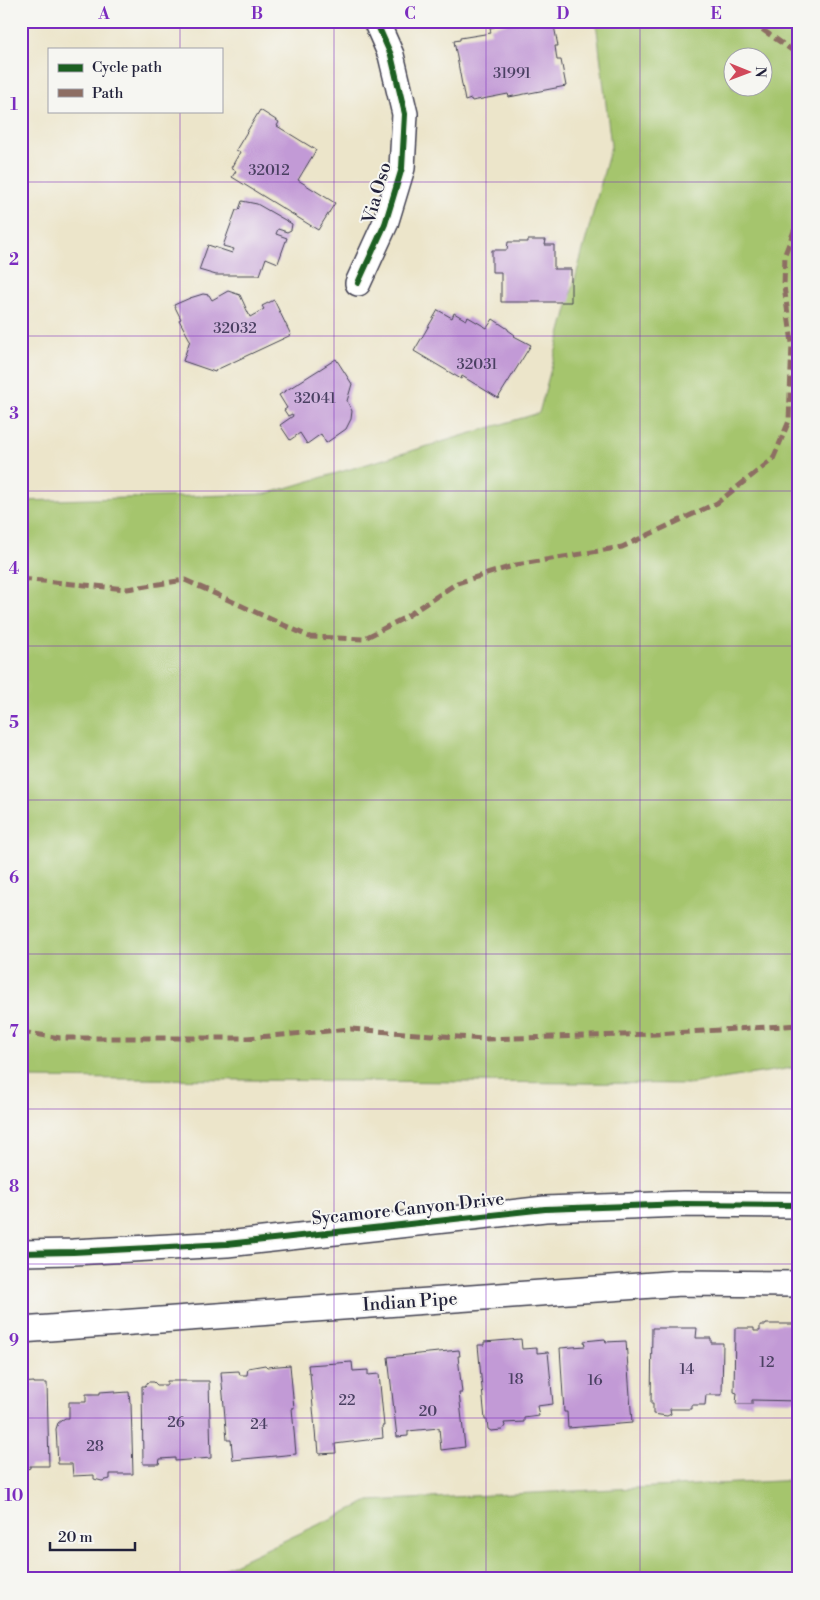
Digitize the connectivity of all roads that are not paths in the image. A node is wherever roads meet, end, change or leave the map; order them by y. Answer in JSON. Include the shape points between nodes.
{"nodes":[{"id":1,"x":376,"y":21,"type":"edge"},
{"id":2,"x":358,"y":283,"type":"dead end"},
{"id":3,"x":799,"y":1205,"type":"edge"},
{"id":4,"x":21,"y":1253,"type":"edge"},
{"id":5,"x":799,"y":1284,"type":"edge"},
{"id":6,"x":21,"y":1330,"type":"edge"}],
"edges":[{"from":1,"to":2,"type":"street","name":"Via Oso","via":[[391,55],[405,114],[402,168],[385,224]]},
{"from":3,"to":4,"type":"street","name":"Sycamore Canyon Drive","via":[[684,1204],[546,1209],[228,1244]]},
{"from":5,"to":6,"type":"street","name":"Indian Pipe","via":[[681,1283]]}]}
